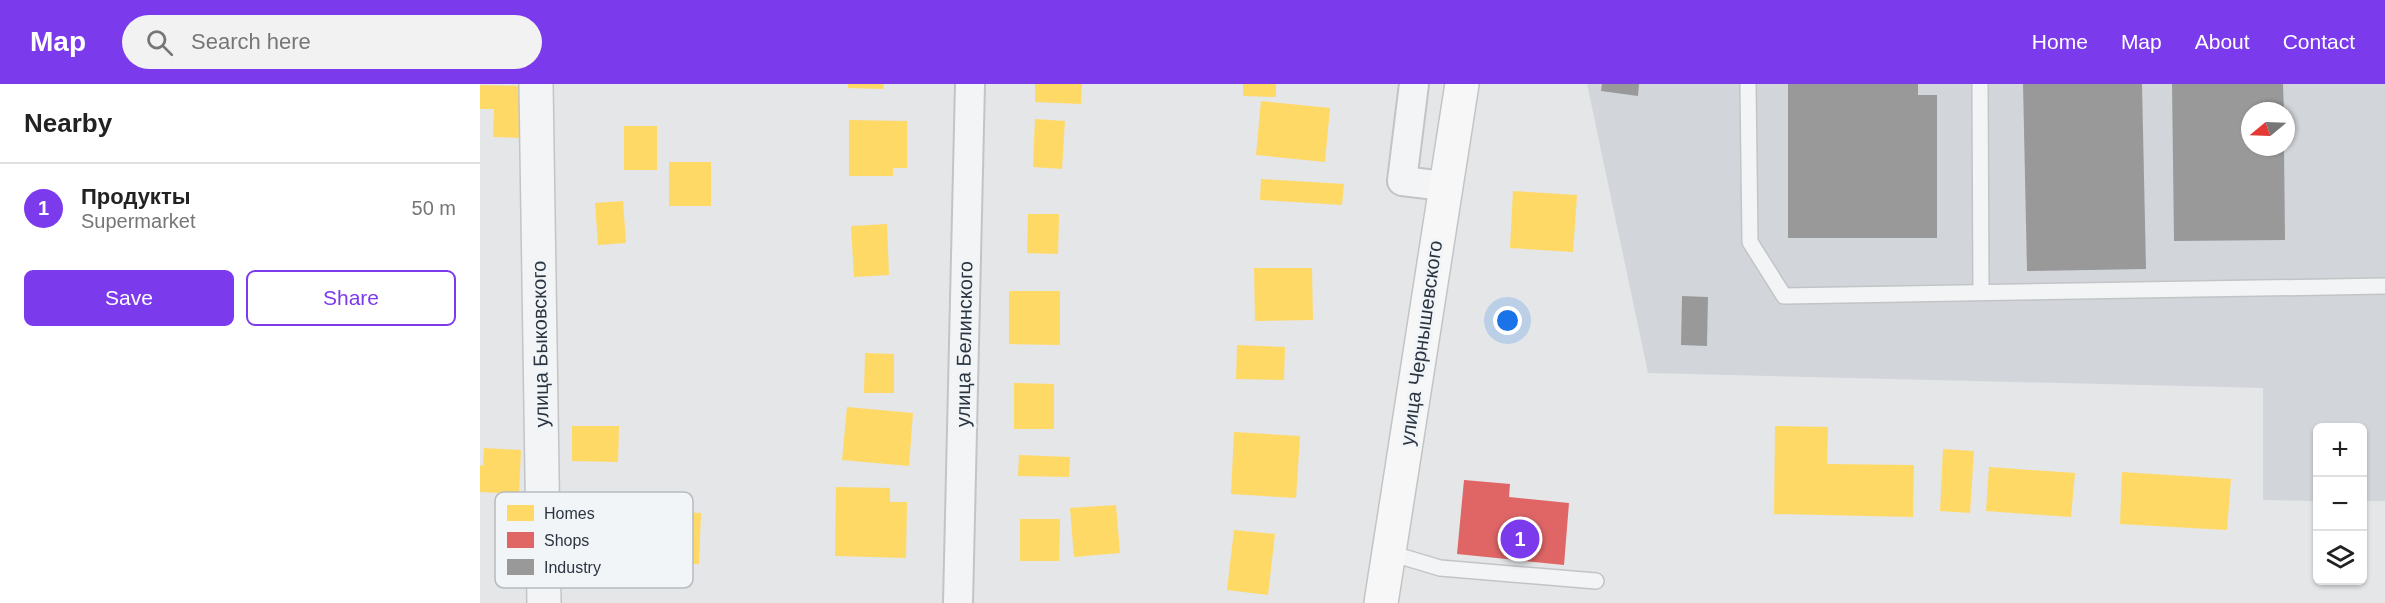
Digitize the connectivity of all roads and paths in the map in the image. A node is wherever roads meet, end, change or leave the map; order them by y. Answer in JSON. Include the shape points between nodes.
{"nodes":[{"id":1,"x":536,"y":84,"type":"edge"},
{"id":2,"x":970,"y":84,"type":"edge"},
{"id":3,"x":1414,"y":84,"type":"edge"},
{"id":4,"x":1462,"y":84,"type":"edge"},
{"id":5,"x":1748,"y":84,"type":"edge"},
{"id":6,"x":1980,"y":84,"type":"edge"},
{"id":7,"x":1444,"y":186,"type":"junction"},
{"id":8,"x":2385,"y":286,"type":"edge"},
{"id":9,"x":1981,"y":292,"type":"junction"},
{"id":10,"x":542,"y":492,"type":"edge"},
{"id":11,"x":1390,"y":553,"type":"junction"},
{"id":12,"x":1596,"y":581,"type":"dead end"},
{"id":13,"x":544,"y":588,"type":"edge"},
{"id":14,"x":544,"y":603,"type":"edge"},
{"id":15,"x":958,"y":603,"type":"edge"},
{"id":16,"x":1381,"y":603,"type":"edge"}],
"edges":[{"from":1,"to":10,"type":"street","name":"улица Быковского"},
{"from":2,"to":15,"type":"street","name":"улица Белинского"},
{"from":3,"to":7,"type":"street","via":[[1402,181]]},
{"from":4,"to":7,"type":"main road","name":"улица Чернышевского"},
{"from":5,"to":9,"type":"lane","via":[[1750,242],[1784,296]]},
{"from":6,"to":9,"type":"lane"},
{"from":7,"to":11,"type":"main road","name":"улица Чернышевского"},
{"from":8,"to":9,"type":"lane"},
{"from":11,"to":12,"type":"lane","via":[[1440,568]]},
{"from":11,"to":16,"type":"main road","name":"улица Чернышевского"},
{"from":13,"to":14,"type":"street","name":"улица Быковского"}]}
